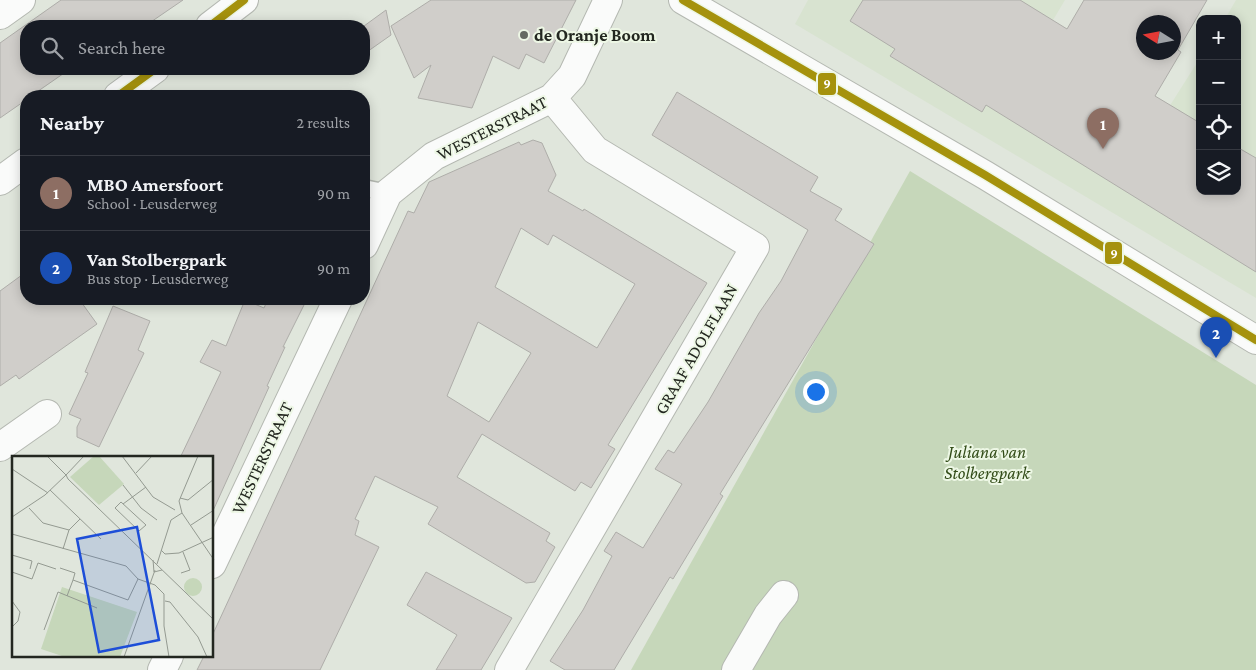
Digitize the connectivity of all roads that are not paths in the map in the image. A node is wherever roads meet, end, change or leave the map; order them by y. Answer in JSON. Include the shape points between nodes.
{"nodes":[{"id":1,"x":21,"y":0,"type":"edge"},
{"id":2,"x":244,"y":0,"type":"edge"},
{"id":3,"x":608,"y":0,"type":"edge"},
{"id":4,"x":683,"y":0,"type":"edge"},
{"id":5,"x":0,"y":14,"type":"edge"},
{"id":6,"x":218,"y":20,"type":"edge"},
{"id":7,"x":147,"y":75,"type":"edge"},
{"id":8,"x":126,"y":90,"type":"edge"},
{"id":9,"x":552,"y":98,"type":"junction"},
{"id":10,"x":20,"y":166,"type":"edge"},
{"id":11,"x":0,"y":181,"type":"edge"},
{"id":12,"x":376,"y":190,"type":"edge"},
{"id":13,"x":370,"y":218,"type":"edge"},
{"id":14,"x":335,"y":305,"type":"edge"},
{"id":15,"x":1256,"y":340,"type":"edge"},
{"id":16,"x":47,"y":414,"type":"dead end"},
{"id":17,"x":0,"y":447,"type":"edge"},
{"id":18,"x":214,"y":560,"type":"edge"},
{"id":19,"x":784,"y":595,"type":"dead end"},
{"id":20,"x":168,"y":658,"type":"edge"},
{"id":21,"x":162,"y":670,"type":"edge"},
{"id":22,"x":509,"y":670,"type":"edge"},
{"id":23,"x":736,"y":670,"type":"edge"}],
"edges":[{"from":1,"to":5,"type":"street"},
{"from":2,"to":6,"type":"street"},
{"from":3,"to":9,"type":"street","name":"WESTERSTRAAT","via":[[572,76]]},
{"from":4,"to":15,"type":"street","via":[[985,175]]},
{"from":7,"to":8,"type":"street"},
{"from":9,"to":12,"type":"street","name":"WESTERSTRAAT","via":[[434,156]]},
{"from":9,"to":22,"type":"street","name":"GRAAF ADOLFLAAN","via":[[595,150],[755,247]]},
{"from":10,"to":11,"type":"street"},
{"from":12,"to":13,"type":"street","name":"WESTERSTRAAT"},
{"from":14,"to":18,"type":"street","name":"WESTERSTRAAT"},
{"from":16,"to":17,"type":"street"},
{"from":19,"to":23,"type":"street"},
{"from":20,"to":21,"type":"street"}]}
